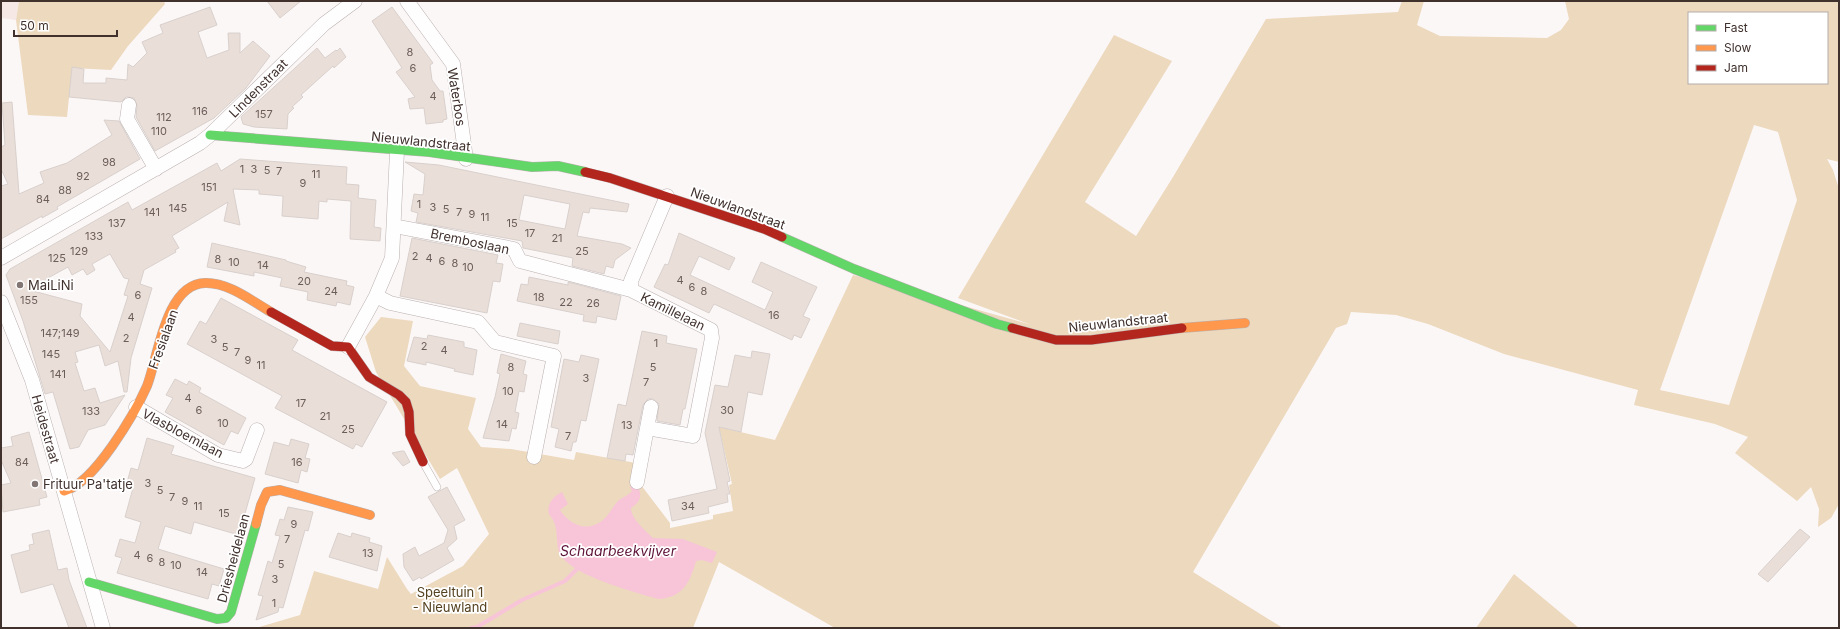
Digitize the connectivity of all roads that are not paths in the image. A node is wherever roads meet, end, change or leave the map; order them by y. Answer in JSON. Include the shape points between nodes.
{"nodes":[{"id":1,"x":355,"y":1,"type":"edge"},
{"id":2,"x":407,"y":1,"type":"edge"},
{"id":3,"x":128,"y":105,"type":"dead end"},
{"id":4,"x":210,"y":136,"type":"junction"},
{"id":5,"x":397,"y":151,"type":"junction"},
{"id":6,"x":466,"y":159,"type":"junction"},
{"id":7,"x":156,"y":169,"type":"junction"},
{"id":8,"x":667,"y":196,"type":"junction"},
{"id":9,"x":394,"y":226,"type":"junction"},
{"id":10,"x":1,"y":258,"type":"edge"},
{"id":11,"x":631,"y":290,"type":"junction"},
{"id":12,"x":376,"y":296,"type":"junction"},
{"id":13,"x":1,"y":302,"type":"edge"},
{"id":14,"x":1245,"y":323,"type":"dead end"},
{"id":15,"x":348,"y":347,"type":"junction"},
{"id":16,"x":651,"y":406,"type":"dead end"},
{"id":17,"x":136,"y":407,"type":"junction"},
{"id":18,"x":647,"y":428,"type":"junction"},
{"id":19,"x":257,"y":430,"type":"dead end"},
{"id":20,"x":534,"y":458,"type":"dead end"},
{"id":21,"x":423,"y":462,"type":"joint"},
{"id":22,"x":637,"y":482,"type":"dead end"},
{"id":23,"x":437,"y":487,"type":"dead end"},
{"id":24,"x":64,"y":491,"type":"junction"},
{"id":25,"x":370,"y":515,"type":"dead end"},
{"id":26,"x":90,"y":582,"type":"junction"},
{"id":27,"x":103,"y":628,"type":"edge"}],
"edges":[{"from":1,"to":4,"type":"street","name":"Lindenstraat","via":[[324,24]]},
{"from":2,"to":6,"type":"street","name":"Waterbos","via":[[452,64]]},
{"from":3,"to":7,"type":"street","via":[[127,119]]},
{"from":4,"to":5,"type":"street","name":"Nieuwlandstraat"},
{"from":4,"to":7,"type":"street","name":"Lindenstraat"},
{"from":5,"to":6,"type":"street","name":"Nieuwlandstraat","via":[[429,152]]},
{"from":5,"to":9,"type":"street"},
{"from":6,"to":8,"type":"street","name":"Nieuwlandstraat","via":[[532,167],[558,166],[610,178]]},
{"from":7,"to":10,"type":"street","name":"Lindenstraat"},
{"from":8,"to":11,"type":"street","name":"Kamillelaan","via":[[631,281]]},
{"from":8,"to":14,"type":"street","name":"Nieuwlandstraat","via":[[764,229],[854,269],[997,324],[1056,340],[1091,340],[1159,330]]},
{"from":9,"to":11,"type":"street","name":"Bremboslaan","via":[[514,249],[520,261]]},
{"from":9,"to":12,"type":"street","via":[[392,258]]},
{"from":11,"to":18,"type":"street","name":"Kamillelaan","via":[[711,330],[712,338],[693,436]]},
{"from":12,"to":15,"type":"street"},
{"from":12,"to":20,"type":"street","via":[[390,303],[478,322],[495,342],[554,356]]},
{"from":13,"to":24,"type":"street","name":"Heidestraat","via":[[32,380]]},
{"from":15,"to":17,"type":"street","name":"Fresialaan","via":[[332,346],[232,290],[206,282],[194,285],[182,294],[169,314],[147,385]]},
{"from":15,"to":21,"type":"street","via":[[369,376],[406,402],[410,434]]},
{"from":16,"to":18,"type":"street"},
{"from":17,"to":19,"type":"street","name":"Vlasbloemlaan","via":[[218,455],[243,461]]},
{"from":17,"to":24,"type":"street","name":"Fresialaan","via":[[96,466],[78,486]]},
{"from":18,"to":22,"type":"street"},
{"from":21,"to":23,"type":"lane"},
{"from":24,"to":26,"type":"street","name":"Heidestraat"},
{"from":25,"to":26,"type":"street","name":"Driesheidelaan","via":[[280,490],[267,492],[261,505],[231,612],[226,618],[217,619]]},
{"from":26,"to":27,"type":"street","name":"Heidestraat"}]}
